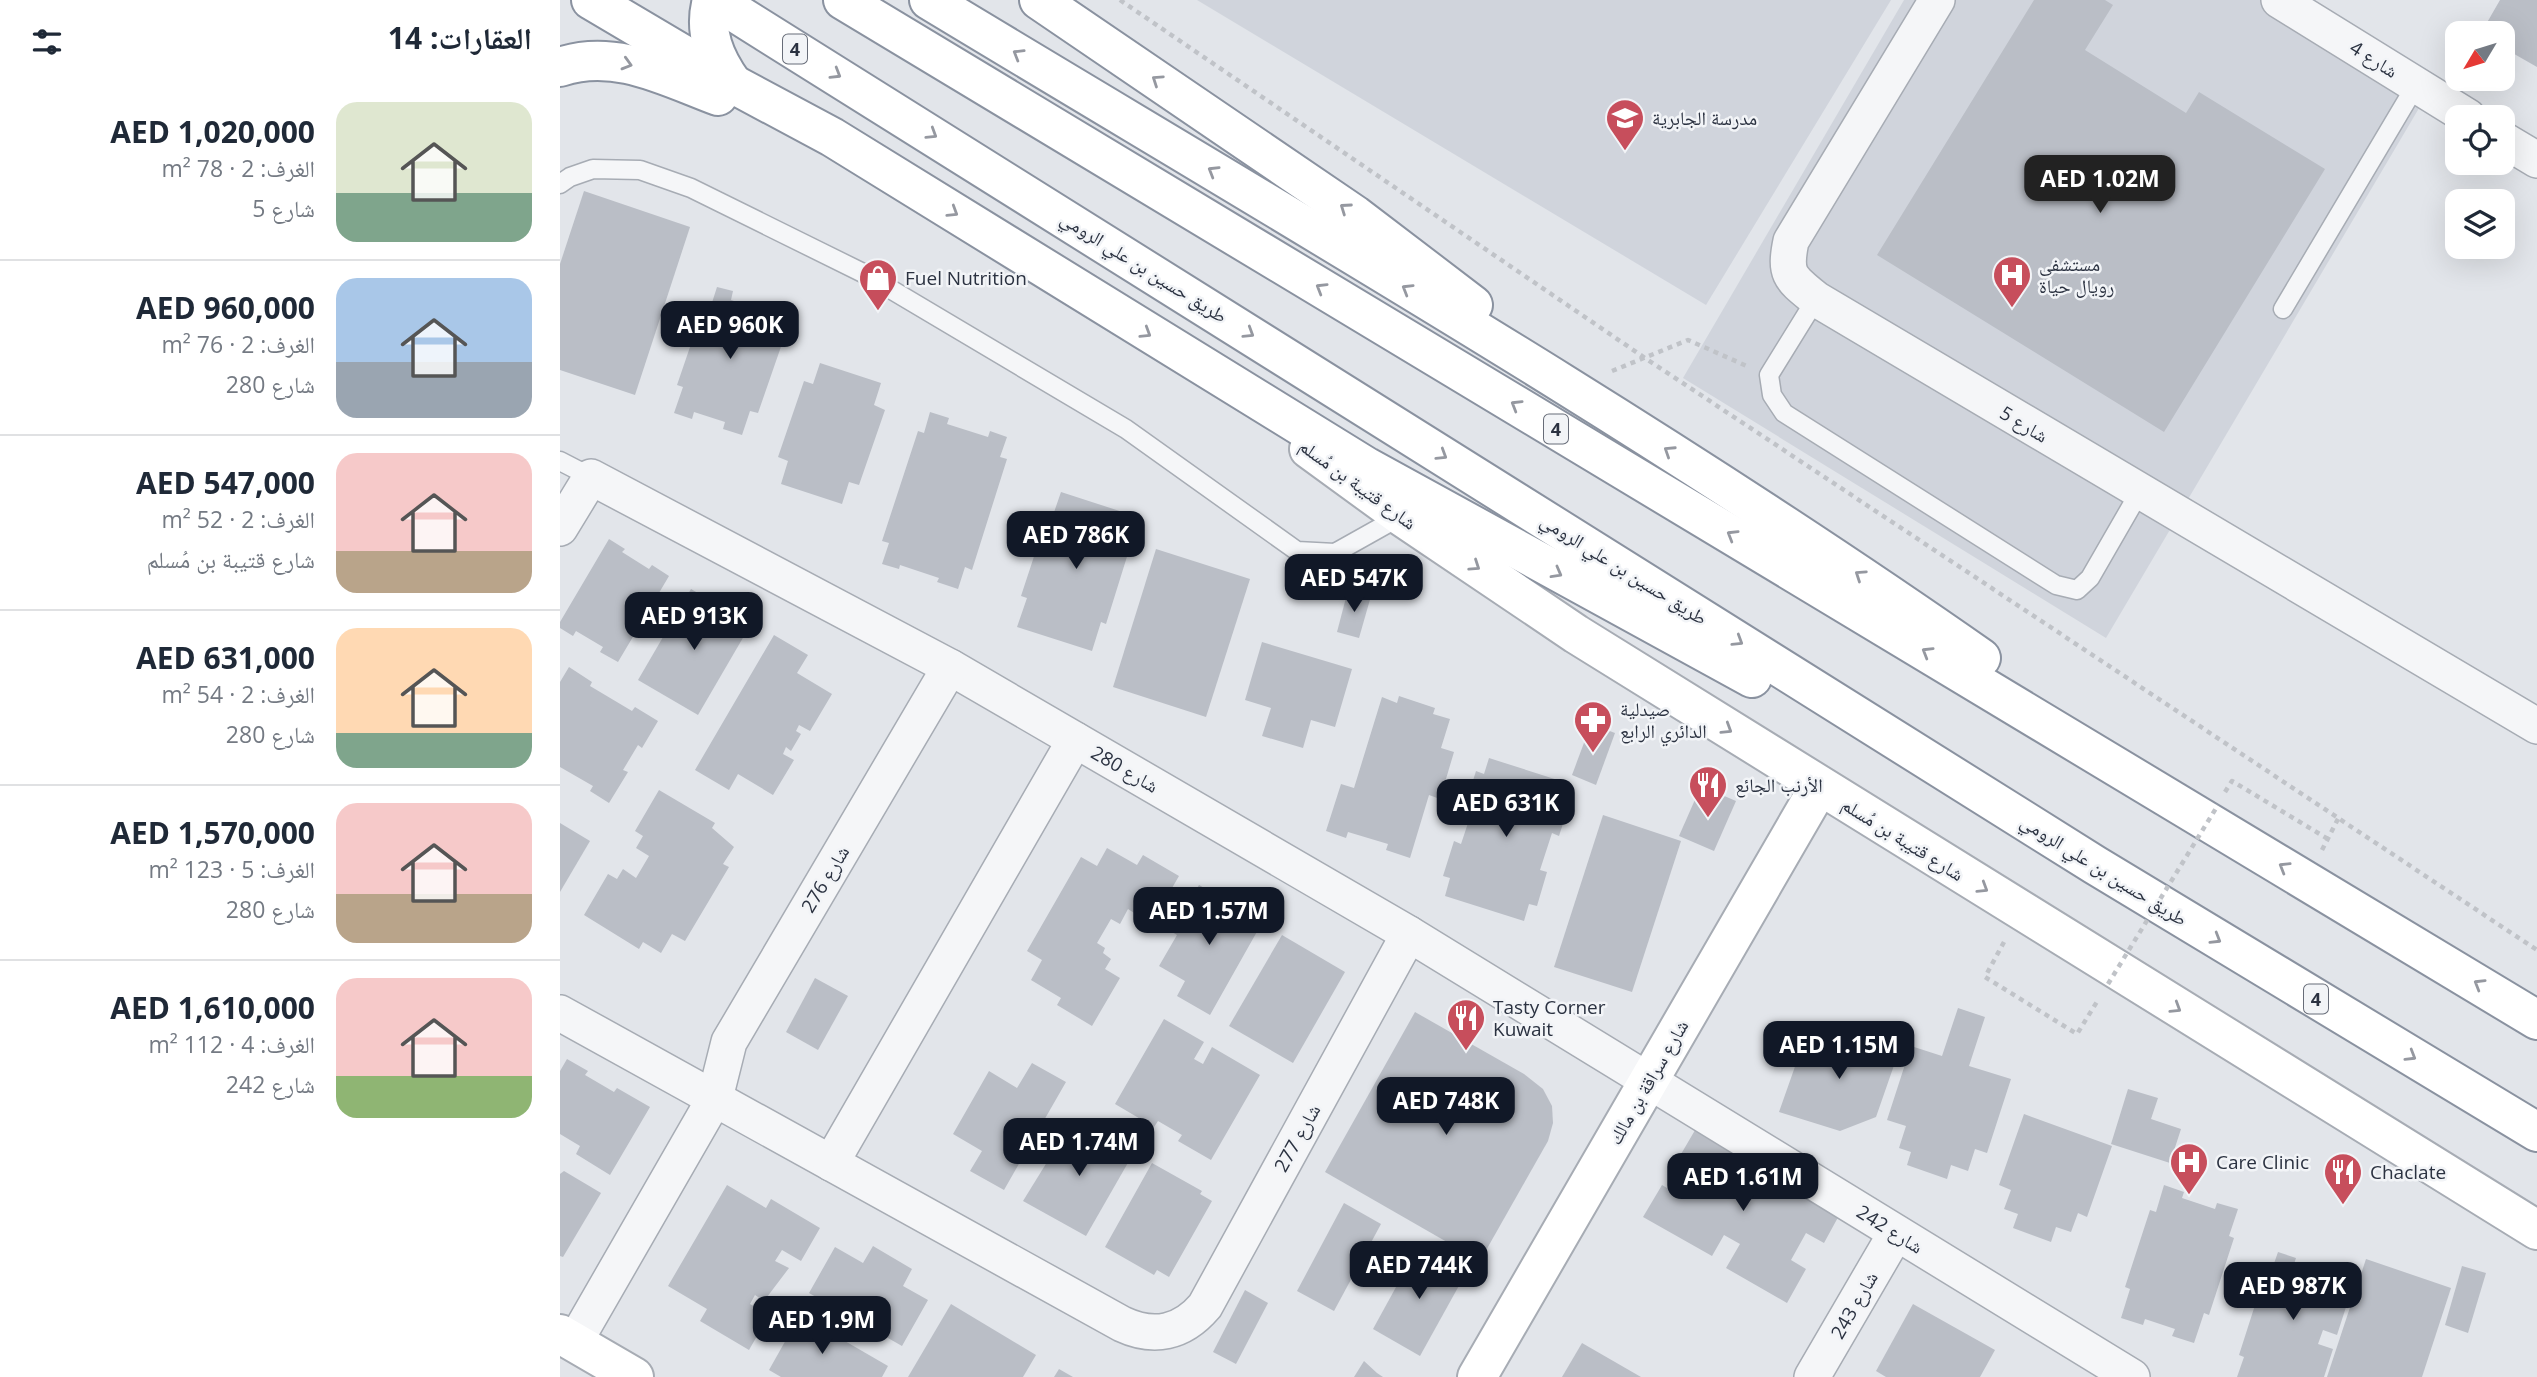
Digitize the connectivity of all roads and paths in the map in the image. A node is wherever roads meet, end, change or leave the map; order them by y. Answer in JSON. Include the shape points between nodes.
{"nodes":[{"id":1,"x":591,"y":0,"type":"edge"},
{"id":2,"x":713,"y":0,"type":"edge"},
{"id":3,"x":843,"y":0,"type":"edge"},
{"id":4,"x":929,"y":0,"type":"edge"},
{"id":5,"x":1039,"y":0,"type":"edge"},
{"id":6,"x":1120,"y":0,"type":"edge"},
{"id":7,"x":1937,"y":0,"type":"edge"},
{"id":8,"x":2279,"y":0,"type":"edge"},
{"id":9,"x":560,"y":67,"type":"edge"},
{"id":10,"x":733,"y":84,"type":"junction"},
{"id":11,"x":2416,"y":85,"type":"junction"},
{"id":12,"x":2448,"y":105,"type":"edge"},
{"id":13,"x":832,"y":137,"type":"junction"},
{"id":14,"x":2515,"y":147,"type":"edge"},
{"id":15,"x":2537,"y":160,"type":"edge"},
{"id":16,"x":560,"y":184,"type":"edge"},
{"id":17,"x":1816,"y":299,"type":"junction"},
{"id":18,"x":2283,"y":309,"type":"dead end"},
{"id":19,"x":1180,"y":354,"type":"junction"},
{"id":20,"x":1645,"y":358,"type":"junction"},
{"id":21,"x":1769,"y":375,"type":"junction"},
{"id":22,"x":1571,"y":388,"type":"junction"},
{"id":23,"x":560,"y":461,"type":"edge"},
{"id":24,"x":591,"y":477,"type":"junction"},
{"id":25,"x":2139,"y":493,"type":"junction"},
{"id":26,"x":1401,"y":516,"type":"junction"},
{"id":27,"x":560,"y":528,"type":"edge"},
{"id":28,"x":950,"y":667,"type":"junction"},
{"id":29,"x":2537,"y":726,"type":"edge"},
{"id":30,"x":1075,"y":740,"type":"junction"},
{"id":31,"x":2232,"y":781,"type":"dead end"},
{"id":32,"x":1819,"y":787,"type":"junction"},
{"id":33,"x":2206,"y":809,"type":"junction"},
{"id":34,"x":2328,"y":839,"type":"dead end"},
{"id":35,"x":2095,"y":865,"type":"junction"},
{"id":36,"x":1409,"y":934,"type":"junction"},
{"id":37,"x":2537,"y":950,"type":"edge"},
{"id":38,"x":1986,"y":977,"type":"dead end"},
{"id":39,"x":560,"y":1013,"type":"edge"},
{"id":40,"x":2537,"y":1020,"type":"edge"},
{"id":41,"x":1649,"y":1078,"type":"junction"},
{"id":42,"x":715,"y":1098,"type":"junction"},
{"id":43,"x":2537,"y":1132,"type":"edge"},
{"id":44,"x":831,"y":1163,"type":"junction"},
{"id":45,"x":2537,"y":1230,"type":"edge"},
{"id":46,"x":1896,"y":1233,"type":"junction"},
{"id":47,"x":567,"y":1338,"type":"edge"},
{"id":48,"x":634,"y":1377,"type":"edge"},
{"id":49,"x":1477,"y":1377,"type":"edge"},
{"id":50,"x":1812,"y":1377,"type":"edge"},
{"id":51,"x":2132,"y":1377,"type":"edge"}],
"edges":[{"from":1,"to":10,"type":"main road"},
{"from":2,"to":10,"type":"main road","via":[[709,36],[718,62]]},
{"from":2,"to":35,"type":"main road","name":"طريق حسين بن علي الرومي","number":"4","one_way":true},
{"from":33,"to":3,"type":"main road","number":"4","one_way":true},
{"from":22,"to":4,"type":"main road","one_way":true},
{"from":22,"to":5,"type":"main road","one_way":true,"via":[[1415,259]]},
{"from":6,"to":20,"type":"path"},
{"from":7,"to":17,"type":"street","name":"شارع 5","via":[[1791,241],[1786,264],[1795,283]]},
{"from":8,"to":11,"type":"street","name":"شارع 4"},
{"from":9,"to":13,"type":"main road","one_way":true,"via":[[581,60],[613,60]]},
{"from":10,"to":13,"type":"main road"},
{"from":11,"to":12,"type":"street","name":"شارع 4"},
{"from":11,"to":18,"type":"lane"},
{"from":13,"to":19,"type":"main road","one_way":true},
{"from":14,"to":15,"type":"street"},
{"from":16,"to":26,"type":"lane","via":[[593,169],[640,170],[691,188],[865,274],[1126,429],[1297,551],[1335,553]]},
{"from":17,"to":21,"type":"lane"},
{"from":17,"to":25,"type":"street","name":"شارع 5"},
{"from":19,"to":26,"type":"main road","name":"شارع قتيبة بن مُسلم"},
{"from":19,"to":35,"type":"main road","one_way":true,"via":[[1466,523]]},
{"from":20,"to":21,"type":"path","via":[[1688,340]]},
{"from":20,"to":22,"type":"path"},
{"from":20,"to":37,"type":"path"},
{"from":21,"to":25,"type":"lane","via":[[1772,395],[1784,413],[2056,585],[2077,590],[2090,578]]},
{"from":33,"to":22,"type":"main road","one_way":true,"via":[[1917,613]]},
{"from":23,"to":24,"type":"lane"},
{"from":24,"to":27,"type":"street"},
{"from":24,"to":28,"type":"street","name":"شارع 280"},
{"from":25,"to":29,"type":"street","name":"شارع 5"},
{"from":26,"to":32,"type":"main road","name":"شارع قتيبة بن مُسلم","one_way":true,"via":[[1576,634]]},
{"from":28,"to":30,"type":"street","name":"شارع 280"},
{"from":28,"to":42,"type":"street","name":"شارع 276","via":[[729,1042]]},
{"from":30,"to":36,"type":"street","name":"شارع 280"},
{"from":30,"to":44,"type":"street"},
{"from":31,"to":34,"type":"path"},
{"from":32,"to":41,"type":"main road","name":"شارع سراقة بن مالك"},
{"from":32,"to":45,"type":"main road","name":"شارع قتيبة بن مُسلم","one_way":true},
{"from":33,"to":38,"type":"path","bridge":true,"via":[[2077,1034]]},
{"from":40,"to":33,"type":"main road","number":"4","one_way":true},
{"from":35,"to":43,"type":"main road","name":"طريق حسين بن علي الرومي","number":"4","one_way":true},
{"from":36,"to":41,"type":"street","name":"شارع 280"},
{"from":36,"to":44,"type":"street","name":"شارع 277","via":[[1205,1306],[1172,1330],[1149,1333],[1122,1324]]},
{"from":39,"to":42,"type":"street"},
{"from":41,"to":46,"type":"street","name":"شارع 242"},
{"from":41,"to":49,"type":"main road","name":"شارع سراقة بن مالك"},
{"from":42,"to":44,"type":"street"},
{"from":42,"to":47,"type":"street","name":"شارع 276"},
{"from":46,"to":50,"type":"street","name":"شارع 243"},
{"from":46,"to":51,"type":"street","name":"شارع 242"},
{"from":47,"to":48,"type":"main road"}]}
